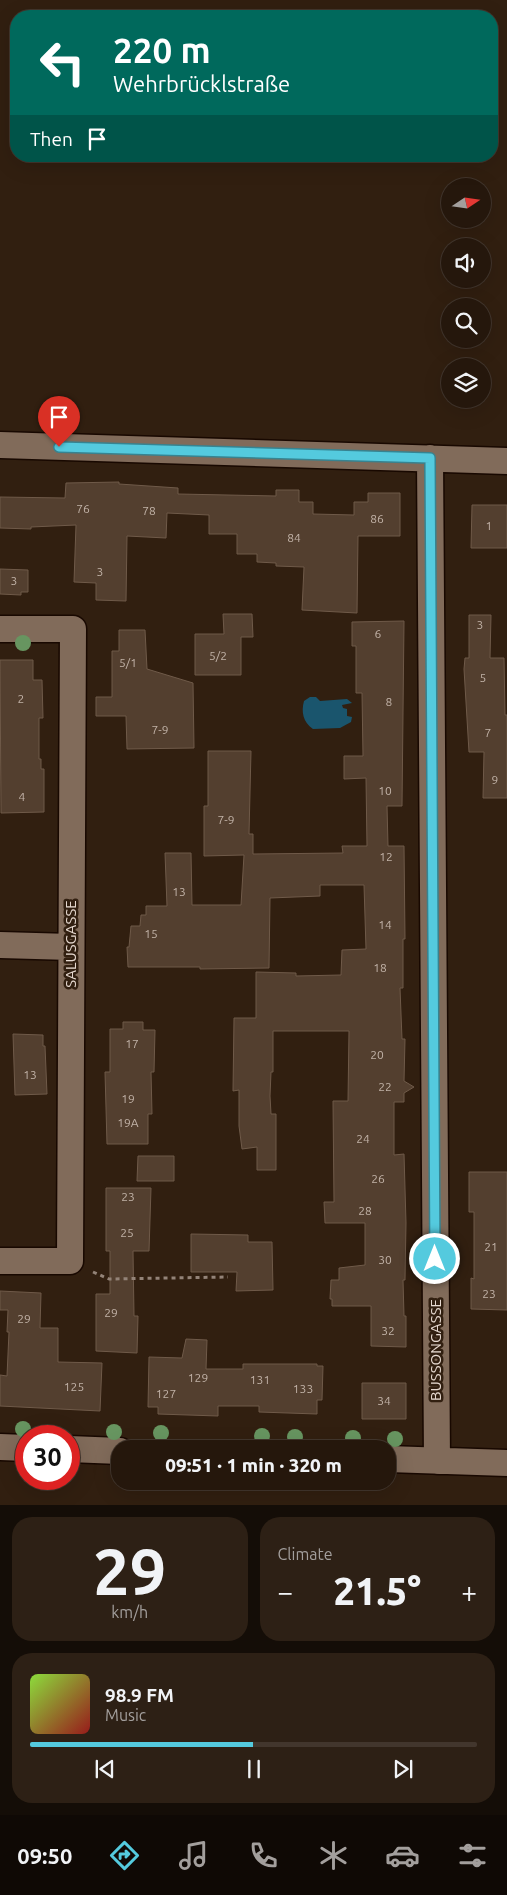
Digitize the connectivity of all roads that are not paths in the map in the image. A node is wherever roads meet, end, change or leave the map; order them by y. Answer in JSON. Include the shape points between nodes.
{"nodes":[{"id":1,"x":0,"y":445,"type":"edge"},
{"id":2,"x":430,"y":458,"type":"junction"},
{"id":3,"x":507,"y":461,"type":"edge"},
{"id":4,"x":0,"y":629,"type":"edge"},
{"id":5,"x":0,"y":945,"type":"edge"},
{"id":6,"x":71,"y":947,"type":"junction"},
{"id":7,"x":0,"y":1261,"type":"edge"},
{"id":8,"x":0,"y":1447,"type":"edge"},
{"id":9,"x":15,"y":1448,"type":"edge"},
{"id":10,"x":80,"y":1449,"type":"edge"},
{"id":11,"x":111,"y":1451,"type":"edge"},
{"id":12,"x":396,"y":1459,"type":"edge"},
{"id":13,"x":437,"y":1461,"type":"junction"},
{"id":14,"x":507,"y":1463,"type":"edge"}],
"edges":[{"from":1,"to":2,"type":"street"},
{"from":2,"to":3,"type":"street"},
{"from":2,"to":13,"type":"street","name":"BUSSONGASSE"},
{"from":4,"to":6,"type":"street","name":"SALUSGASSE","via":[[73,629]]},
{"from":5,"to":6,"type":"street"},
{"from":6,"to":7,"type":"street","name":"SALUSGASSE","via":[[70,1261]]},
{"from":8,"to":9,"type":"street"},
{"from":10,"to":11,"type":"street"},
{"from":12,"to":13,"type":"street"},
{"from":13,"to":14,"type":"street"}]}
